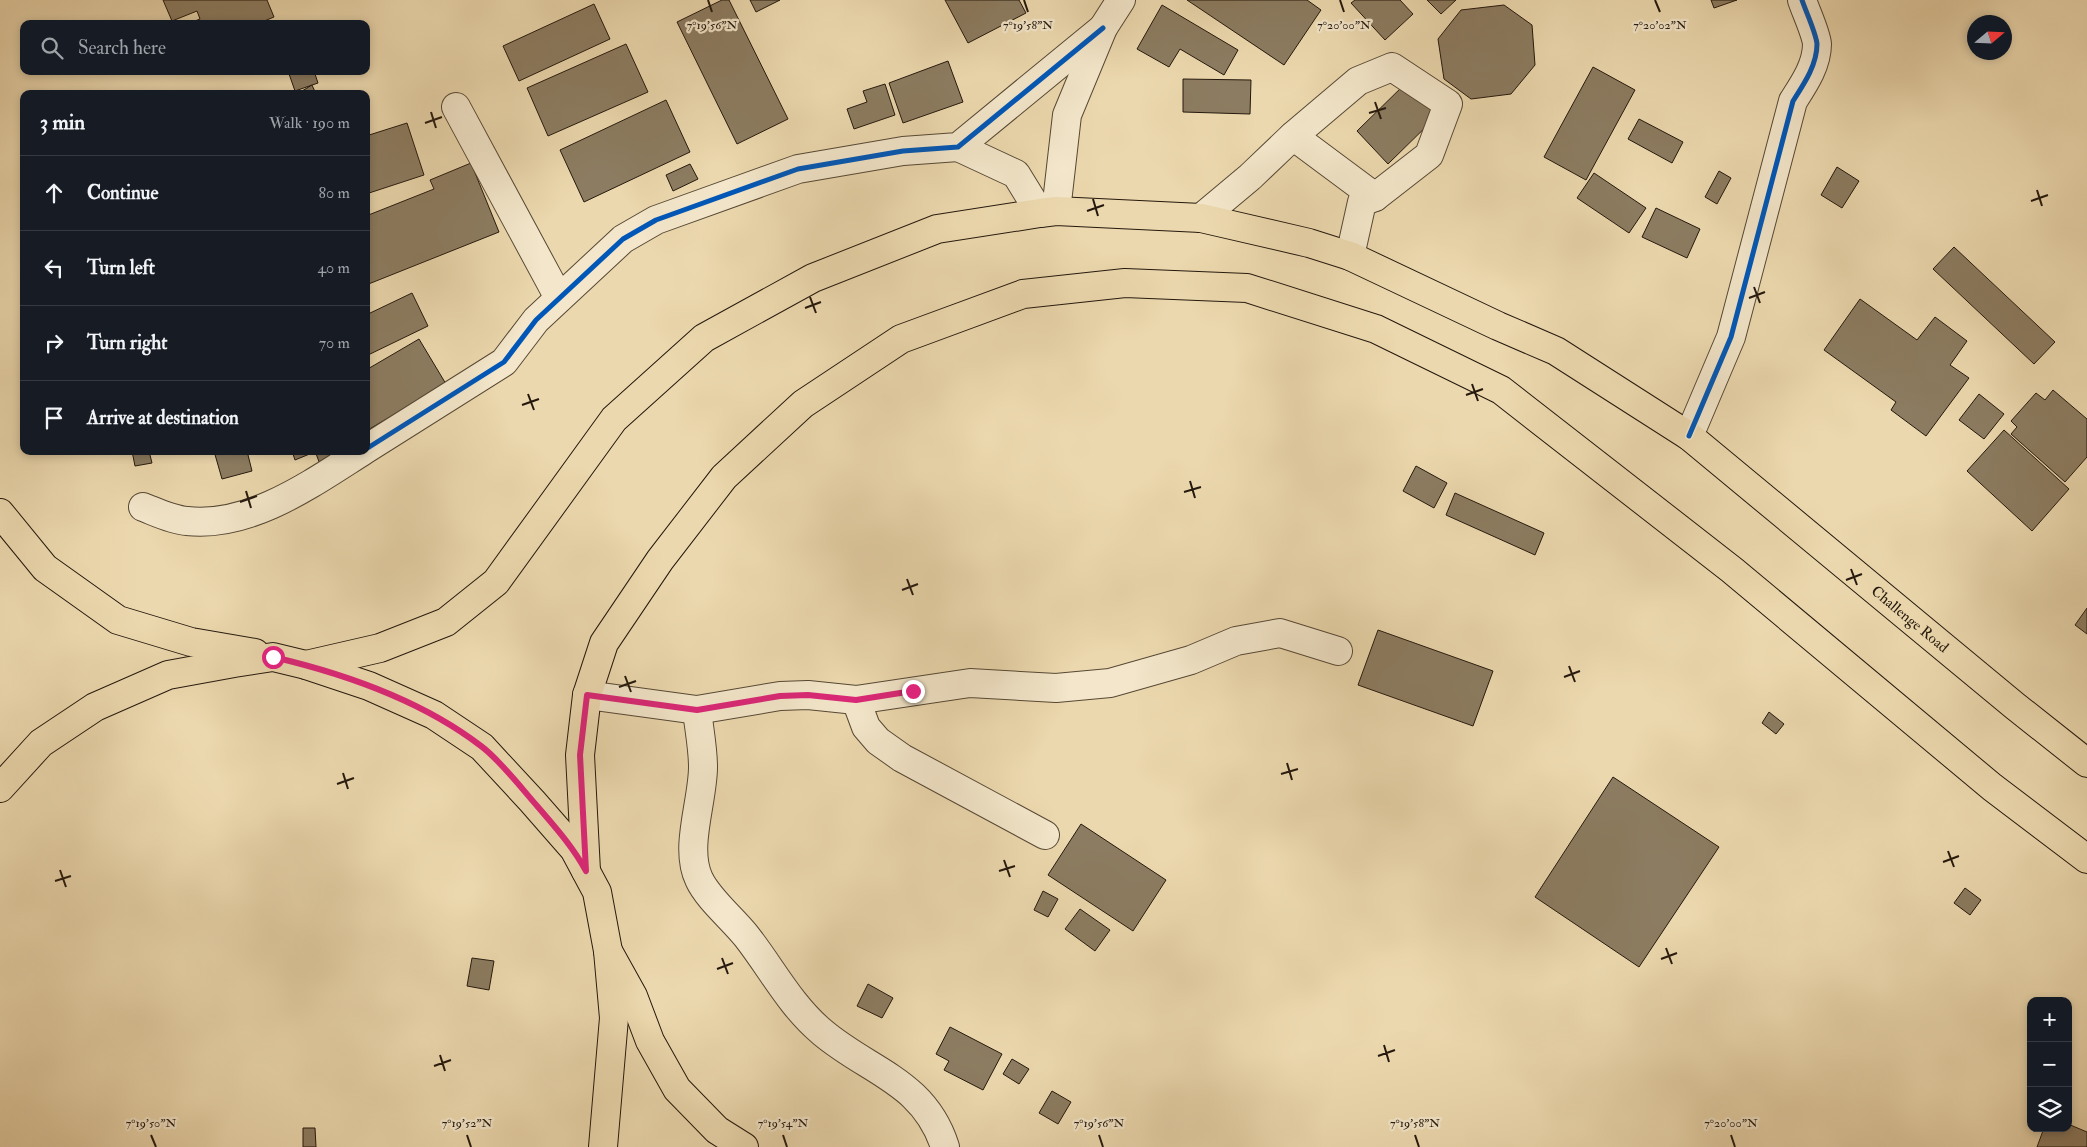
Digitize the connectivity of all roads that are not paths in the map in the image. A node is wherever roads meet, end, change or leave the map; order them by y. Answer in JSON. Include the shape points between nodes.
{"nodes":[{"id":1,"x":1121,"y":0,"type":"edge"},
{"id":2,"x":1802,"y":0,"type":"edge"},
{"id":3,"x":1103,"y":28,"type":"junction"},
{"id":4,"x":456,"y":107,"type":"dead end"},
{"id":5,"x":1294,"y":136,"type":"junction"},
{"id":6,"x":958,"y":147,"type":"junction"},
{"id":7,"x":1375,"y":197,"type":"junction"},
{"id":8,"x":1048,"y":212,"type":"junction"},
{"id":9,"x":1201,"y":218,"type":"junction"},
{"id":10,"x":1350,"y":256,"type":"junction"},
{"id":11,"x":559,"y":298,"type":"junction"},
{"id":12,"x":1689,"y":436,"type":"junction"},
{"id":13,"x":370,"y":446,"type":"edge"},
{"id":14,"x":356,"y":455,"type":"edge"},
{"id":15,"x":142,"y":508,"type":"dead end"},
{"id":16,"x":0,"y":514,"type":"edge"},
{"id":17,"x":1338,"y":651,"type":"dead end"},
{"id":18,"x":273,"y":657,"type":"junction"},
{"id":19,"x":306,"y":665,"type":"junction"},
{"id":20,"x":587,"y":695,"type":"junction"},
{"id":21,"x":856,"y":700,"type":"junction"},
{"id":22,"x":697,"y":710,"type":"junction"},
{"id":23,"x":2087,"y":763,"type":"edge"},
{"id":24,"x":0,"y":788,"type":"edge"},
{"id":25,"x":1046,"y":835,"type":"dead end"},
{"id":26,"x":2087,"y":859,"type":"edge"},
{"id":27,"x":586,"y":871,"type":"junction"},
{"id":28,"x":608,"y":951,"type":"junction"},
{"id":29,"x":603,"y":1147,"type":"edge"},
{"id":30,"x":744,"y":1147,"type":"edge"},
{"id":31,"x":946,"y":1147,"type":"edge"}],
"edges":[{"from":1,"to":3,"type":"street"},
{"from":2,"to":12,"type":"street","via":[[1817,43],[1815,59],[1809,76],[1793,101],[1731,337]]},
{"from":3,"to":6,"type":"street"},
{"from":3,"to":8,"type":"street","via":[[1067,116]]},
{"from":4,"to":11,"type":"street"},
{"from":5,"to":7,"type":"street"},
{"from":5,"to":7,"type":"street","via":[[1358,81],[1392,67],[1448,104],[1429,155]]},
{"from":5,"to":9,"type":"street"},
{"from":6,"to":8,"type":"street","via":[[1016,174]]},
{"from":6,"to":11,"type":"street","via":[[903,152],[798,169],[693,205],[656,220],[623,239]]},
{"from":7,"to":10,"type":"street","via":[[1362,202]]},
{"from":8,"to":9,"type":"main road","name":"Challenge Road"},
{"from":8,"to":19,"type":"main road","name":"Challenge Road","via":[[937,229],[813,278],[704,338],[614,419],[496,582],[446,622],[380,648]]},
{"from":9,"to":10,"type":"main road","name":"Challenge Road"},
{"from":10,"to":12,"type":"main road","name":"Challenge Road","via":[[1556,351]]},
{"from":11,"to":13,"type":"street","via":[[536,320],[504,362]]},
{"from":12,"to":23,"type":"main road","name":"Challenge Road"},
{"from":14,"to":15,"type":"street","via":[[296,492],[248,514],[216,522],[185,521]]},
{"from":16,"to":18,"type":"main road","via":[[45,568],[118,620],[191,642]]},
{"from":17,"to":21,"type":"street","via":[[1296,636],[1266,634],[1110,683],[1056,688],[970,683]]},
{"from":18,"to":19,"type":"main road"},
{"from":18,"to":24,"type":"main road","via":[[168,675],[95,707],[41,743]]},
{"from":19,"to":27,"type":"main road","via":[[369,686],[434,715],[482,747],[574,849]]},
{"from":20,"to":22,"type":"street"},
{"from":20,"to":26,"type":"main road","via":[[604,643],[660,560],[724,477],[803,404],[901,339],[1023,294],[1125,283],[1248,288],[1376,329],[1501,390],[1732,570],[1992,787]]},
{"from":20,"to":27,"type":"main road","via":[[580,755]]},
{"from":21,"to":22,"type":"street","via":[[780,696]]},
{"from":21,"to":25,"type":"street","via":[[866,726],[878,741],[902,758]]},
{"from":22,"to":31,"type":"street","via":[[703,765],[702,797],[694,840],[699,879],[748,938],[803,1013],[822,1032],[919,1099],[939,1126]]},
{"from":27,"to":28,"type":"main road","via":[[597,892]]},
{"from":28,"to":29,"type":"main road","via":[[614,1018]]},
{"from":28,"to":30,"type":"main road","via":[[633,996],[650,1041],[677,1089],[717,1130]]}]}
